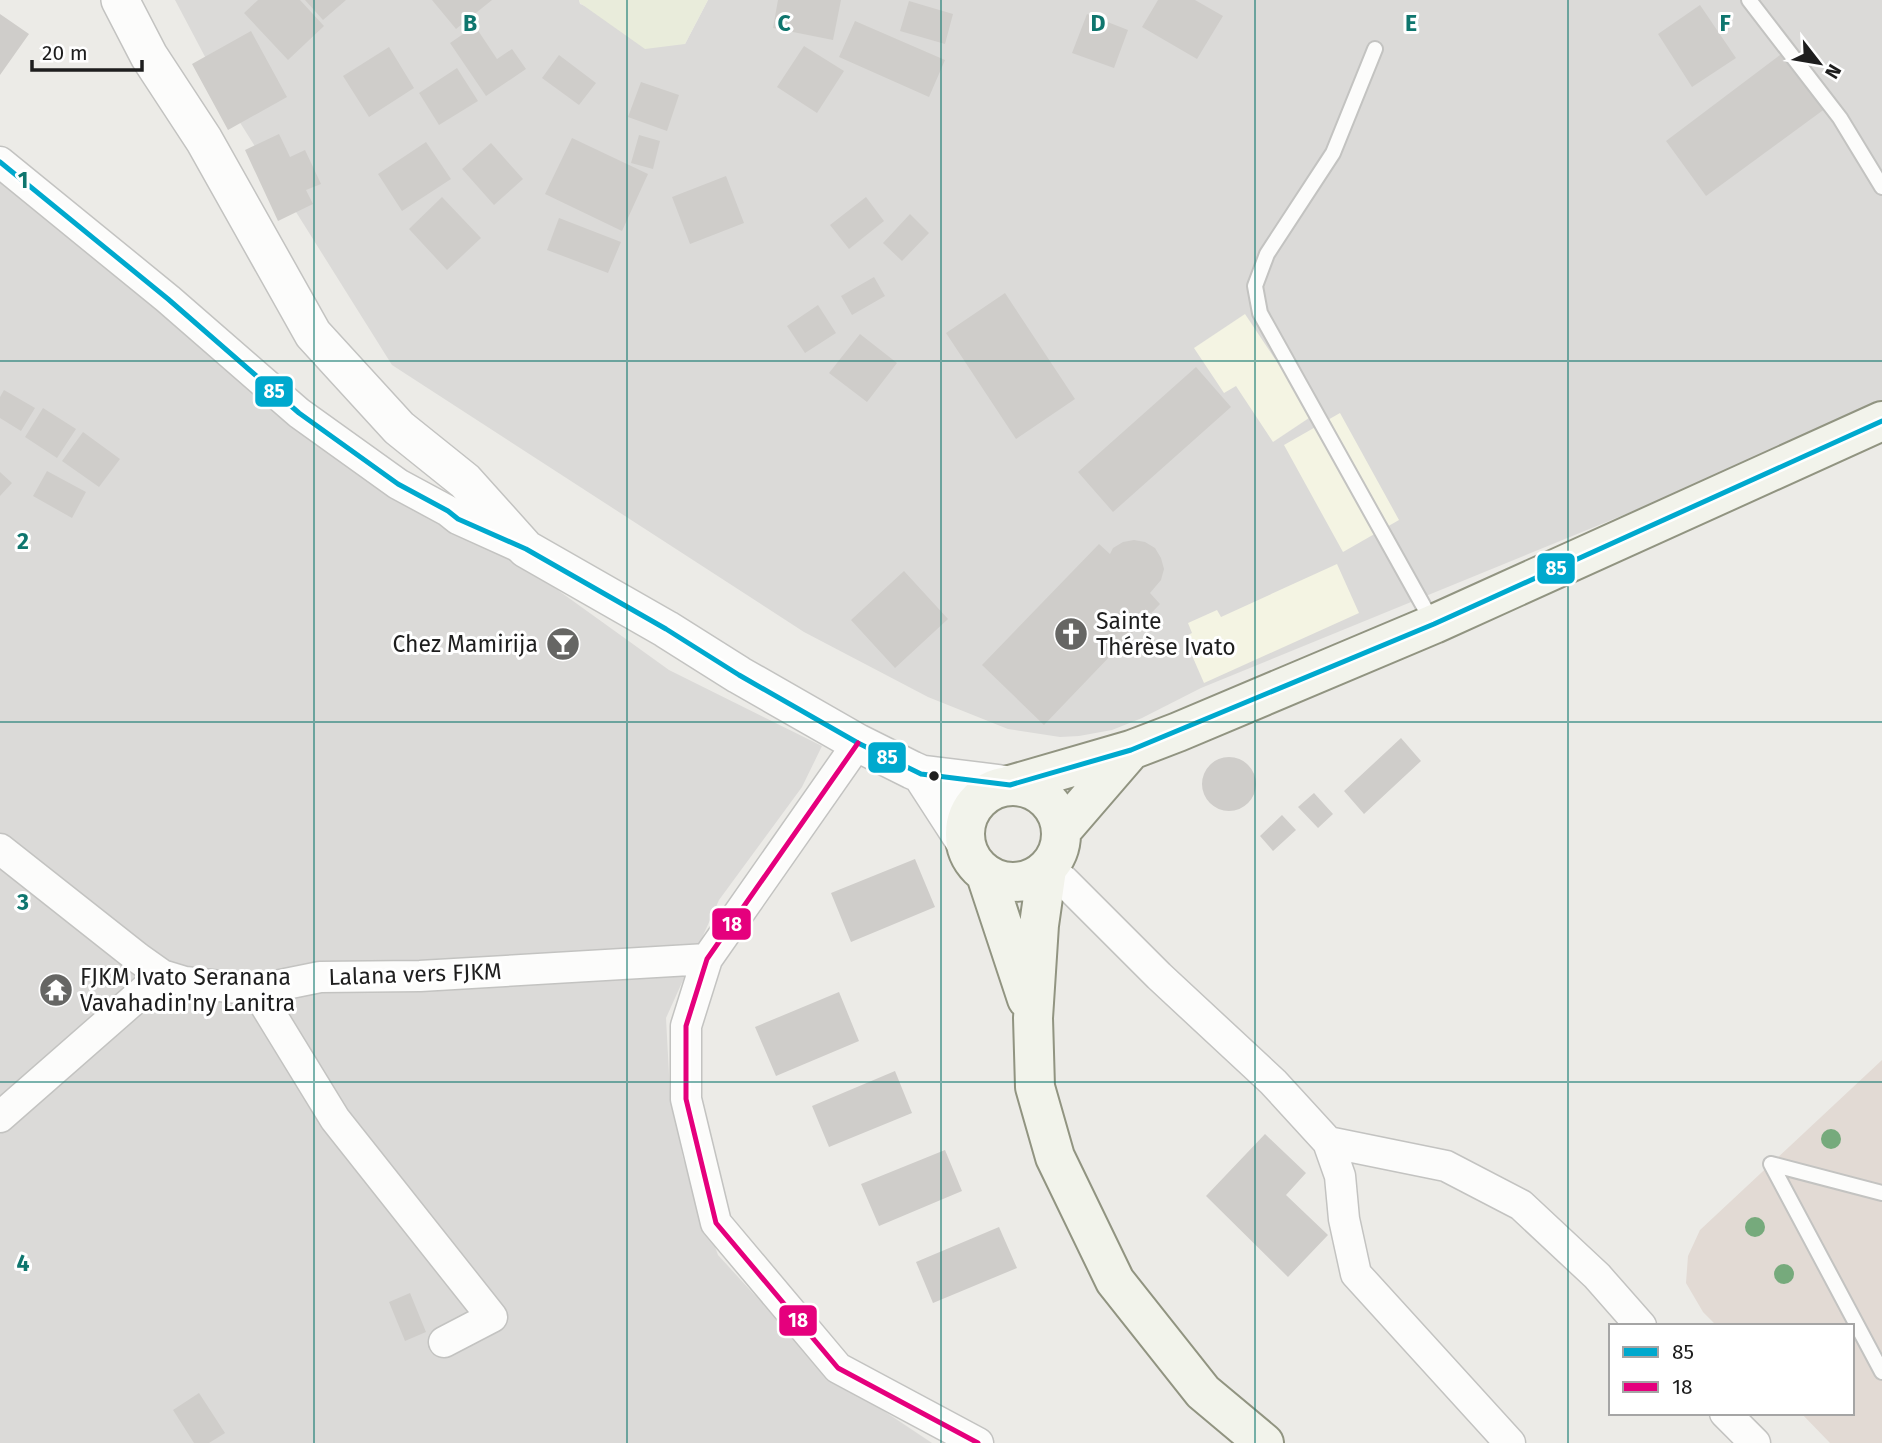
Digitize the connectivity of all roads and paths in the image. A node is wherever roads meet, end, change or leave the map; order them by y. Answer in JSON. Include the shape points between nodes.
{"nodes":[{"id":1,"x":120,"y":0,"type":"edge"},
{"id":2,"x":1749,"y":0,"type":"edge"},
{"id":3,"x":1376,"y":49,"type":"dead end"},
{"id":4,"x":0,"y":162,"type":"edge"},
{"id":5,"x":1882,"y":187,"type":"edge"},
{"id":6,"x":1882,"y":421,"type":"edge"},
{"id":7,"x":526,"y":549,"type":"junction"},
{"id":8,"x":1434,"y":624,"type":"junction"},
{"id":9,"x":858,"y":743,"type":"junction"},
{"id":10,"x":1131,"y":750,"type":"junction"},
{"id":11,"x":921,"y":774,"type":"junction"},
{"id":12,"x":1010,"y":785,"type":"junction"},
{"id":13,"x":1062,"y":830,"type":"junction"},
{"id":14,"x":965,"y":842,"type":"junction"},
{"id":15,"x":0,"y":849,"type":"edge"},
{"id":16,"x":1047,"y":869,"type":"junction"},
{"id":17,"x":986,"y":875,"type":"junction"},
{"id":18,"x":707,"y":959,"type":"junction"},
{"id":19,"x":162,"y":975,"type":"junction"},
{"id":20,"x":256,"y":990,"type":"junction"},
{"id":21,"x":1033,"y":1018,"type":"junction"},
{"id":22,"x":0,"y":1117,"type":"edge"},
{"id":23,"x":1328,"y":1142,"type":"junction"},
{"id":24,"x":1882,"y":1193,"type":"edge"},
{"id":25,"x":1639,"y":1324,"type":"edge"},
{"id":26,"x":444,"y":1342,"type":"dead end"},
{"id":27,"x":1882,"y":1372,"type":"edge"},
{"id":28,"x":1727,"y":1415,"type":"edge"},
{"id":29,"x":978,"y":1443,"type":"edge"},
{"id":30,"x":1264,"y":1443,"type":"edge"},
{"id":31,"x":1510,"y":1443,"type":"edge"},
{"id":32,"x":1755,"y":1443,"type":"edge"}],
"edges":[{"from":1,"to":7,"type":"street","via":[[313,334],[399,428],[465,481]]},
{"from":2,"to":5,"type":"lane","via":[[1840,118]]},
{"from":3,"to":8,"type":"lane","via":[[1333,153],[1267,254],[1255,286],[1260,313]]},
{"from":4,"to":7,"type":"street","via":[[299,413],[398,484],[458,519]]},
{"from":6,"to":8,"type":"main road"},
{"from":7,"to":9,"type":"street"},
{"from":8,"to":10,"type":"main road"},
{"from":9,"to":11,"type":"street"},
{"from":9,"to":18,"type":"street"},
{"from":10,"to":12,"type":"main road"},
{"from":10,"to":13,"type":"main road"},
{"from":11,"to":12,"type":"street"},
{"from":11,"to":14,"type":"street"},
{"from":12,"to":13,"type":"main road","via":[[1029,787],[1045,797]]},
{"from":12,"to":14,"type":"main road","via":[[990,790],[974,803],[965,822]]},
{"from":13,"to":16,"type":"main road"},
{"from":14,"to":17,"type":"main road","via":[[972,861]]},
{"from":15,"to":19,"type":"street","name":"Lalana vers FJKM"},
{"from":16,"to":17,"type":"main road","via":[[1029,880],[1007,882]]},
{"from":16,"to":21,"type":"main road"},
{"from":16,"to":23,"type":"street","via":[[1273,1082]]},
{"from":17,"to":21,"type":"main road"},
{"from":18,"to":20,"type":"street","name":"Lalana vers FJKM","via":[[420,976],[320,977]]},
{"from":18,"to":29,"type":"street","via":[[686,1026],[686,1099],[716,1223],[838,1368]]},
{"from":19,"to":20,"type":"street","name":"Lalana vers FJKM"},
{"from":19,"to":22,"type":"street"},
{"from":20,"to":26,"type":"street","via":[[335,1119],[492,1317]]},
{"from":21,"to":30,"type":"main road","via":[[1035,1087],[1055,1157],[1115,1281],[1203,1392]]},
{"from":23,"to":25,"type":"street","via":[[1446,1166],[1521,1205],[1597,1276]]},
{"from":23,"to":31,"type":"street","via":[[1340,1176],[1356,1274]]},
{"from":24,"to":27,"type":"lane","via":[[1770,1164]]},
{"from":28,"to":32,"type":"street"}]}
